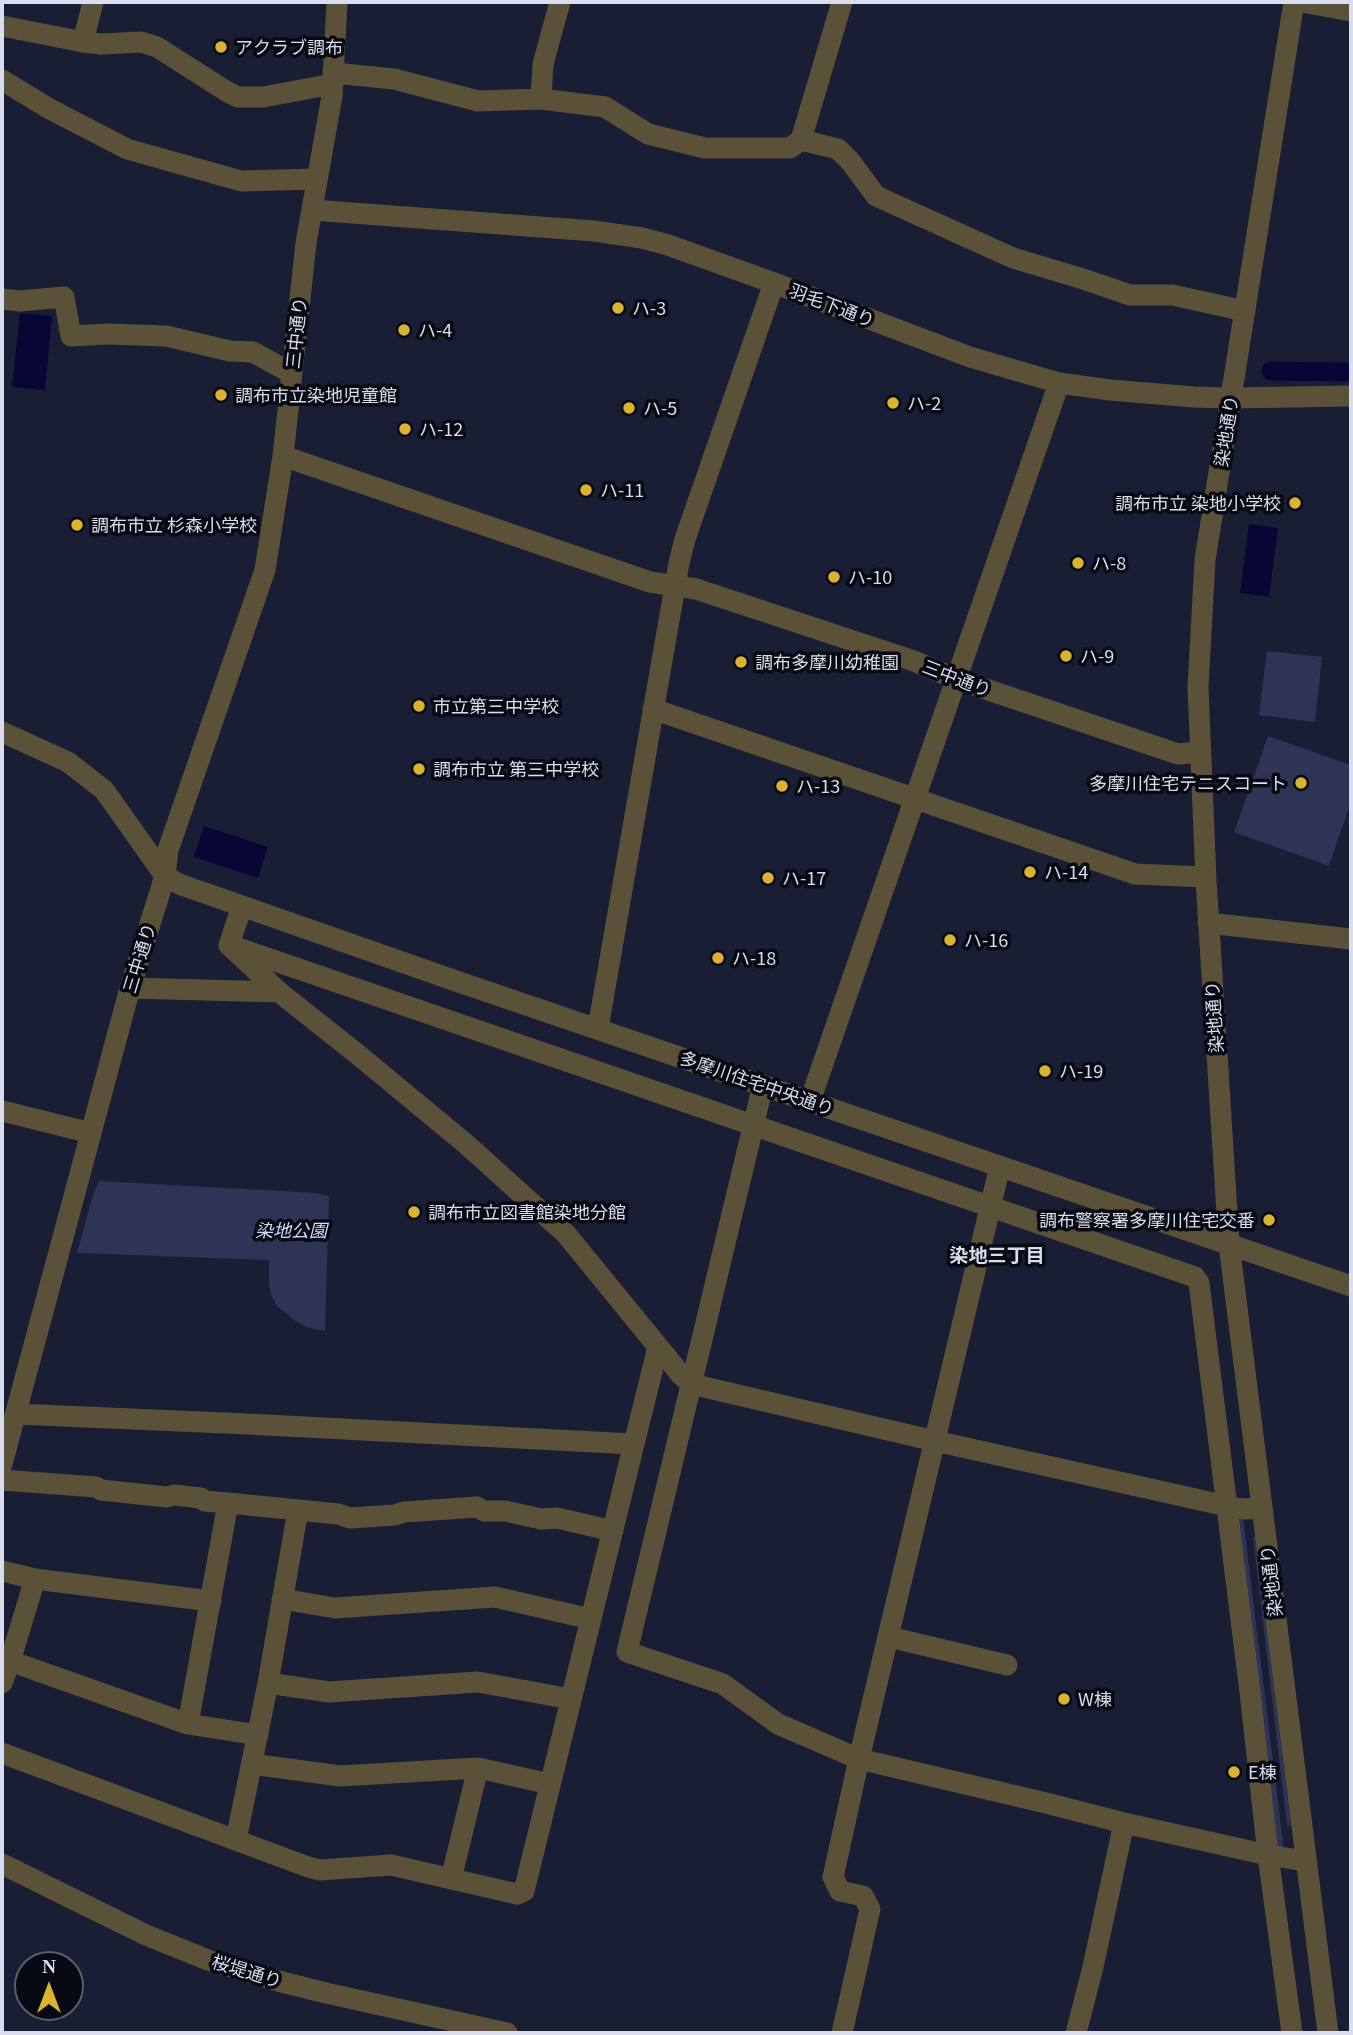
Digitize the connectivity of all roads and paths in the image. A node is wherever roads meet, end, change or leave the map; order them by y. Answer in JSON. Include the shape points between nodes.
{"nodes":[{"id":1,"x":93,"y":2,"type":"edge"},
{"id":2,"x":337,"y":2,"type":"edge"},
{"id":3,"x":559,"y":2,"type":"edge"},
{"id":4,"x":842,"y":2,"type":"edge"},
{"id":5,"x":1294,"y":2,"type":"edge"},
{"id":6,"x":1302,"y":2,"type":"edge"},
{"id":7,"x":1351,"y":12,"type":"edge"},
{"id":8,"x":2,"y":26,"type":"edge"},
{"id":9,"x":83,"y":42,"type":"junction"},
{"id":10,"x":2,"y":79,"type":"edge"},
{"id":11,"x":333,"y":79,"type":"junction"},
{"id":12,"x":541,"y":99,"type":"junction"},
{"id":13,"x":801,"y":140,"type":"junction"},
{"id":14,"x":316,"y":179,"type":"junction"},
{"id":15,"x":312,"y":210,"type":"junction"},
{"id":16,"x":774,"y":283,"type":"junction"},
{"id":17,"x":2,"y":299,"type":"edge"},
{"id":18,"x":1245,"y":311,"type":"junction"},
{"id":19,"x":291,"y":373,"type":"junction"},
{"id":20,"x":1059,"y":383,"type":"junction"},
{"id":21,"x":1351,"y":396,"type":"edge"},
{"id":22,"x":1231,"y":398,"type":"junction"},
{"id":23,"x":283,"y":456,"type":"junction"},
{"id":24,"x":674,"y":587,"type":"junction"},
{"id":25,"x":956,"y":679,"type":"junction"},
{"id":26,"x":653,"y":709,"type":"junction"},
{"id":27,"x":2,"y":732,"type":"edge"},
{"id":28,"x":1200,"y":752,"type":"junction"},
{"id":29,"x":915,"y":800,"type":"junction"},
{"id":30,"x":165,"y":876,"type":"junction"},
{"id":31,"x":1206,"y":877,"type":"junction"},
{"id":32,"x":242,"y":906,"type":"junction"},
{"id":33,"x":1208,"y":923,"type":"junction"},
{"id":34,"x":1351,"y":939,"type":"edge"},
{"id":35,"x":229,"y":944,"type":"junction"},
{"id":36,"x":130,"y":988,"type":"junction"},
{"id":37,"x":279,"y":992,"type":"junction"},
{"id":38,"x":598,"y":1028,"type":"junction"},
{"id":39,"x":762,"y":1085,"type":"junction"},
{"id":40,"x":810,"y":1101,"type":"junction"},
{"id":41,"x":2,"y":1111,"type":"edge"},
{"id":42,"x":753,"y":1126,"type":"junction"},
{"id":43,"x":91,"y":1133,"type":"junction"},
{"id":44,"x":1000,"y":1166,"type":"junction"},
{"id":45,"x":989,"y":1207,"type":"junction"},
{"id":46,"x":1229,"y":1244,"type":"junction"},
{"id":47,"x":1351,"y":1286,"type":"edge"},
{"id":48,"x":658,"y":1347,"type":"junction"},
{"id":49,"x":691,"y":1384,"type":"junction"},
{"id":50,"x":16,"y":1414,"type":"junction"},
{"id":51,"x":935,"y":1441,"type":"junction"},
{"id":52,"x":634,"y":1444,"type":"junction"},
{"id":53,"x":2,"y":1464,"type":"edge"},
{"id":54,"x":2,"y":1480,"type":"edge"},
{"id":55,"x":228,"y":1503,"type":"junction"},
{"id":56,"x":1227,"y":1506,"type":"junction"},
{"id":57,"x":1262,"y":1508,"type":"junction"},
{"id":58,"x":298,"y":1510,"type":"junction"},
{"id":59,"x":612,"y":1531,"type":"junction"},
{"id":60,"x":2,"y":1571,"type":"edge"},
{"id":61,"x":35,"y":1579,"type":"junction"},
{"id":62,"x":282,"y":1599,"type":"junction"},
{"id":63,"x":211,"y":1601,"type":"junction"},
{"id":64,"x":591,"y":1619,"type":"junction"},
{"id":65,"x":889,"y":1637,"type":"junction"},
{"id":66,"x":10,"y":1661,"type":"junction"},
{"id":67,"x":1007,"y":1665,"type":"dead end"},
{"id":68,"x":2,"y":1682,"type":"edge"},
{"id":69,"x":268,"y":1683,"type":"junction"},
{"id":70,"x":571,"y":1699,"type":"junction"},
{"id":71,"x":188,"y":1724,"type":"junction"},
{"id":72,"x":258,"y":1734,"type":"junction"},
{"id":73,"x":2,"y":1753,"type":"edge"},
{"id":74,"x":859,"y":1759,"type":"junction"},
{"id":75,"x":252,"y":1763,"type":"junction"},
{"id":76,"x":478,"y":1768,"type":"junction"},
{"id":77,"x":550,"y":1784,"type":"junction"},
{"id":78,"x":1124,"y":1823,"type":"junction"},
{"id":79,"x":236,"y":1840,"type":"junction"},
{"id":80,"x":1268,"y":1855,"type":"junction"},
{"id":81,"x":1305,"y":1861,"type":"junction"},
{"id":82,"x":2,"y":1864,"type":"edge"},
{"id":83,"x":451,"y":1879,"type":"junction"},
{"id":84,"x":508,"y":2033,"type":"edge"},
{"id":85,"x":842,"y":2033,"type":"edge"},
{"id":86,"x":1076,"y":2033,"type":"edge"},
{"id":87,"x":1292,"y":2033,"type":"edge"},
{"id":88,"x":1328,"y":2033,"type":"edge"}],
"edges":[{"from":1,"to":9,"type":"street"},
{"from":2,"to":11,"type":"street","name":"三中通り"},
{"from":3,"to":12,"type":"street","via":[[543,64]]},
{"from":4,"to":13,"type":"street"},
{"from":5,"to":18,"type":"street","name":"染地通り"},
{"from":6,"to":7,"type":"street"},
{"from":8,"to":9,"type":"street"},
{"from":9,"to":11,"type":"street","via":[[157,47],[238,97],[264,97]]},
{"from":10,"to":14,"type":"street","via":[[127,149],[241,181]]},
{"from":11,"to":12,"type":"street","via":[[394,79],[478,100]]},
{"from":11,"to":14,"type":"street","name":"三中通り"},
{"from":12,"to":13,"type":"street","via":[[605,107],[648,134],[705,148],[790,148]]},
{"from":13,"to":18,"type":"street","via":[[838,149],[876,196],[1013,258],[1130,295],[1172,295]]},
{"from":14,"to":15,"type":"street","name":"三中通り"},
{"from":15,"to":16,"type":"street","name":"羽毛下通り","via":[[618,234],[668,245]]},
{"from":15,"to":19,"type":"street","name":"三中通り"},
{"from":16,"to":20,"type":"street","name":"羽毛下通り","via":[[970,357]]},
{"from":16,"to":24,"type":"street","via":[[685,539]]},
{"from":17,"to":19,"type":"street","via":[[64,297],[71,336],[166,336],[253,352]]},
{"from":18,"to":22,"type":"street","name":"染地通り"},
{"from":19,"to":23,"type":"street","name":"三中通り"},
{"from":20,"to":22,"type":"street","name":"羽毛下通り"},
{"from":20,"to":25,"type":"street"},
{"from":21,"to":22,"type":"street","name":"羽毛下通り"},
{"from":22,"to":28,"type":"street","name":"染地通り","via":[[1205,561],[1198,687]]},
{"from":23,"to":24,"type":"street","name":"三中通り"},
{"from":23,"to":30,"type":"street","name":"三中通り","via":[[265,570],[168,850]]},
{"from":24,"to":25,"type":"street","name":"三中通り","via":[[696,589]]},
{"from":24,"to":26,"type":"street"},
{"from":25,"to":28,"type":"street","name":"三中通り","via":[[1178,754]]},
{"from":25,"to":29,"type":"street"},
{"from":26,"to":29,"type":"street"},
{"from":26,"to":38,"type":"street"},
{"from":27,"to":30,"type":"street","via":[[68,762],[104,790]]},
{"from":28,"to":31,"type":"street","name":"染地通り"},
{"from":29,"to":31,"type":"street","via":[[1135,874]]},
{"from":29,"to":40,"type":"street"},
{"from":30,"to":32,"type":"street","name":"多摩川住宅中央通り"},
{"from":30,"to":36,"type":"street","name":"三中通り"},
{"from":31,"to":33,"type":"street","name":"染地通り"},
{"from":32,"to":35,"type":"street"},
{"from":32,"to":38,"type":"street","name":"多摩川住宅中央通り"},
{"from":33,"to":34,"type":"street"},
{"from":33,"to":46,"type":"street","name":"染地通り"},
{"from":35,"to":37,"type":"street"},
{"from":35,"to":42,"type":"street"},
{"from":36,"to":37,"type":"street"},
{"from":36,"to":43,"type":"street","name":"三中通り"},
{"from":37,"to":48,"type":"street","via":[[456,1136],[566,1234]]},
{"from":38,"to":39,"type":"street","name":"多摩川住宅中央通り"},
{"from":39,"to":40,"type":"street","name":"多摩川住宅中央通り"},
{"from":39,"to":42,"type":"street"},
{"from":40,"to":44,"type":"street","name":"多摩川住宅中央通り"},
{"from":41,"to":43,"type":"street"},
{"from":42,"to":45,"type":"street"},
{"from":42,"to":49,"type":"street"},
{"from":43,"to":50,"type":"street","name":"三中通り"},
{"from":44,"to":45,"type":"street"},
{"from":44,"to":46,"type":"street","name":"多摩川住宅中央通り"},
{"from":45,"to":51,"type":"street"},
{"from":45,"to":56,"type":"street","via":[[1195,1277]]},
{"from":46,"to":47,"type":"street","name":"多摩川住宅中央通り"},
{"from":46,"to":57,"type":"street","name":"染地通り"},
{"from":48,"to":49,"type":"street"},
{"from":48,"to":52,"type":"street"},
{"from":49,"to":51,"type":"street"},
{"from":49,"to":74,"type":"street","via":[[627,1652],[723,1684],[778,1724]]},
{"from":50,"to":52,"type":"street"},
{"from":50,"to":53,"type":"street","name":"三中通り"},
{"from":51,"to":56,"type":"street"},
{"from":51,"to":65,"type":"street"},
{"from":52,"to":59,"type":"street"},
{"from":54,"to":55,"type":"street"},
{"from":55,"to":58,"type":"street"},
{"from":55,"to":63,"type":"street"},
{"from":56,"to":57,"type":"street"},
{"from":56,"to":80,"type":"street"},
{"from":57,"to":81,"type":"street","name":"染地通り"},
{"from":58,"to":59,"type":"street","via":[[350,1518],[477,1507]]},
{"from":58,"to":62,"type":"street"},
{"from":59,"to":64,"type":"street"},
{"from":60,"to":61,"type":"street"},
{"from":61,"to":63,"type":"street"},
{"from":61,"to":66,"type":"street"},
{"from":62,"to":64,"type":"street","via":[[335,1608],[495,1597]]},
{"from":62,"to":69,"type":"street"},
{"from":63,"to":71,"type":"street"},
{"from":64,"to":70,"type":"street"},
{"from":65,"to":67,"type":"street"},
{"from":65,"to":74,"type":"street"},
{"from":66,"to":68,"type":"street"},
{"from":66,"to":71,"type":"street"},
{"from":69,"to":70,"type":"street","via":[[329,1692],[478,1682]]},
{"from":69,"to":72,"type":"street"},
{"from":70,"to":77,"type":"street"},
{"from":71,"to":72,"type":"street"},
{"from":72,"to":75,"type":"street"},
{"from":73,"to":79,"type":"street"},
{"from":74,"to":78,"type":"street"},
{"from":74,"to":85,"type":"street","via":[[833,1877],[840,1891],[863,1896],[870,1909]]},
{"from":75,"to":76,"type":"street","via":[[340,1776]]},
{"from":75,"to":79,"type":"street"},
{"from":76,"to":77,"type":"street"},
{"from":76,"to":83,"type":"street"},
{"from":77,"to":83,"type":"street","via":[[523,1891],[517,1894]]},
{"from":78,"to":80,"type":"street"},
{"from":78,"to":86,"type":"street"},
{"from":79,"to":83,"type":"street","via":[[320,1870],[391,1865]]},
{"from":80,"to":81,"type":"street"},
{"from":80,"to":87,"type":"street"},
{"from":81,"to":88,"type":"street","name":"染地通り"},
{"from":82,"to":84,"type":"street","name":"桜堤通り","via":[[208,1960],[326,1993]]}]}
